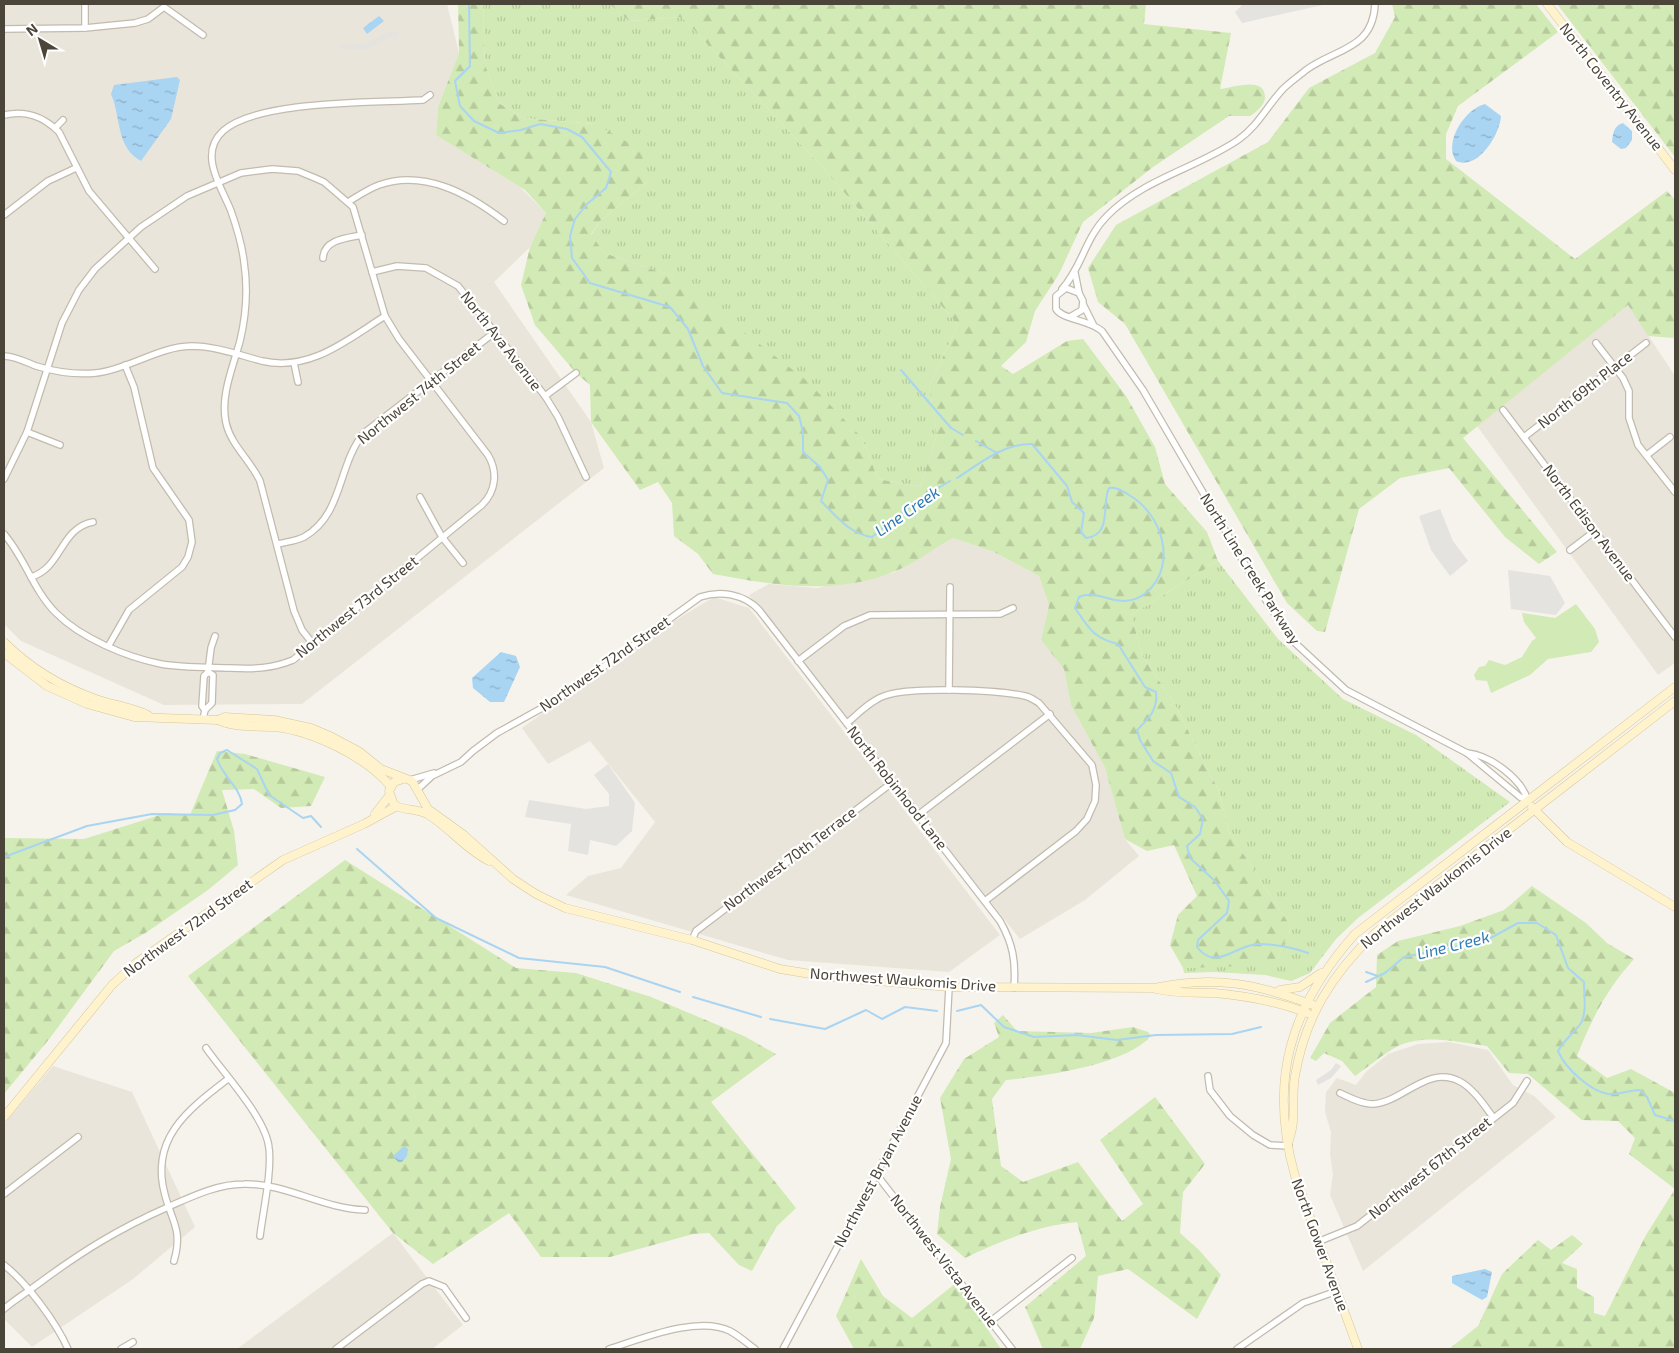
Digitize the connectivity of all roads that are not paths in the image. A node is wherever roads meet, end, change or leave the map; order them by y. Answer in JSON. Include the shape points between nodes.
{"nodes":[{"id":1,"x":85,"y":4,"type":"edge"},
{"id":2,"x":1375,"y":4,"type":"edge"},
{"id":3,"x":1547,"y":4,"type":"edge"},
{"id":4,"x":165,"y":6,"type":"edge"},
{"id":5,"x":85,"y":28,"type":"junction"},
{"id":6,"x":4,"y":29,"type":"edge"},
{"id":7,"x":204,"y":35,"type":"dead end"},
{"id":8,"x":430,"y":95,"type":"dead end"},
{"id":9,"x":4,"y":115,"type":"edge"},
{"id":10,"x":63,"y":120,"type":"dead end"},
{"id":11,"x":55,"y":128,"type":"junction"},
{"id":12,"x":76,"y":168,"type":"junction"},
{"id":13,"x":1675,"y":170,"type":"edge"},
{"id":14,"x":218,"y":183,"type":"junction"},
{"id":15,"x":348,"y":202,"type":"junction"},
{"id":16,"x":4,"y":215,"type":"edge"},
{"id":17,"x":504,"y":221,"type":"dead end"},
{"id":18,"x":362,"y":235,"type":"junction"},
{"id":19,"x":127,"y":238,"type":"junction"},
{"id":20,"x":323,"y":258,"type":"dead end"},
{"id":21,"x":155,"y":269,"type":"dead end"},
{"id":22,"x":372,"y":272,"type":"junction"},
{"id":23,"x":1075,"y":272,"type":"junction"},
{"id":24,"x":1062,"y":289,"type":"junction"},
{"id":25,"x":1079,"y":293,"type":"junction"},
{"id":26,"x":1083,"y":302,"type":"junction"},
{"id":27,"x":386,"y":316,"type":"junction"},
{"id":28,"x":1070,"y":317,"type":"junction"},
{"id":29,"x":1093,"y":324,"type":"junction"},
{"id":30,"x":495,"y":332,"type":"junction"},
{"id":31,"x":1596,"y":342,"type":"dead end"},
{"id":32,"x":1646,"y":343,"type":"dead end"},
{"id":33,"x":236,"y":354,"type":"junction"},
{"id":34,"x":4,"y":356,"type":"edge"},
{"id":35,"x":294,"y":364,"type":"junction"},
{"id":36,"x":124,"y":365,"type":"junction"},
{"id":37,"x":1615,"y":367,"type":"junction"},
{"id":38,"x":46,"y":369,"type":"junction"},
{"id":39,"x":576,"y":373,"type":"dead end"},
{"id":40,"x":431,"y":381,"type":"junction"},
{"id":41,"x":298,"y":382,"type":"dead end"},
{"id":42,"x":545,"y":396,"type":"junction"},
{"id":43,"x":1503,"y":410,"type":"dead end"},
{"id":44,"x":27,"y":432,"type":"junction"},
{"id":45,"x":1524,"y":437,"type":"junction"},
{"id":46,"x":1670,"y":437,"type":"dead end"},
{"id":47,"x":60,"y":445,"type":"dead end"},
{"id":48,"x":1647,"y":456,"type":"junction"},
{"id":49,"x":586,"y":477,"type":"dead end"},
{"id":50,"x":4,"y":479,"type":"edge"},
{"id":51,"x":1675,"y":492,"type":"edge"},
{"id":52,"x":420,"y":497,"type":"dead end"},
{"id":53,"x":93,"y":522,"type":"dead end"},
{"id":54,"x":1595,"y":531,"type":"junction"},
{"id":55,"x":4,"y":534,"type":"edge"},
{"id":56,"x":442,"y":537,"type":"junction"},
{"id":57,"x":278,"y":544,"type":"junction"},
{"id":58,"x":1570,"y":550,"type":"dead end"},
{"id":59,"x":463,"y":564,"type":"dead end"},
{"id":60,"x":31,"y":577,"type":"junction"},
{"id":61,"x":950,"y":588,"type":"dead end"},
{"id":62,"x":749,"y":601,"type":"joint"},
{"id":63,"x":1013,"y":608,"type":"dead end"},
{"id":64,"x":949,"y":614,"type":"junction"},
{"id":65,"x":215,"y":636,"type":"dead end"},
{"id":66,"x":1675,"y":637,"type":"edge"},
{"id":67,"x":4,"y":642,"type":"edge"},
{"id":68,"x":313,"y":644,"type":"junction"},
{"id":69,"x":109,"y":645,"type":"junction"},
{"id":70,"x":4,"y":653,"type":"edge"},
{"id":71,"x":798,"y":661,"type":"junction"},
{"id":72,"x":208,"y":670,"type":"junction"},
{"id":73,"x":1675,"y":687,"type":"edge"},
{"id":74,"x":949,"y":690,"type":"junction"},
{"id":75,"x":1675,"y":700,"type":"edge"},
{"id":76,"x":205,"y":710,"type":"junction"},
{"id":77,"x":1050,"y":714,"type":"junction"},
{"id":78,"x":149,"y":716,"type":"junction"},
{"id":79,"x":204,"y":720,"type":"junction"},
{"id":80,"x":218,"y":720,"type":"junction"},
{"id":81,"x":847,"y":723,"type":"junction"},
{"id":82,"x":1467,"y":753,"type":"junction"},
{"id":83,"x":1583,"y":759,"type":"junction"},
{"id":84,"x":1590,"y":768,"type":"junction"},
{"id":85,"x":441,"y":772,"type":"junction"},
{"id":86,"x":407,"y":779,"type":"junction"},
{"id":87,"x":893,"y":782,"type":"junction"},
{"id":88,"x":390,"y":787,"type":"junction"},
{"id":89,"x":418,"y":791,"type":"junction"},
{"id":90,"x":389,"y":796,"type":"junction"},
{"id":91,"x":1528,"y":801,"type":"junction"},
{"id":92,"x":396,"y":806,"type":"junction"},
{"id":93,"x":408,"y":808,"type":"junction"},
{"id":94,"x":1535,"y":810,"type":"junction"},
{"id":95,"x":918,"y":815,"type":"junction"},
{"id":96,"x":364,"y":824,"type":"junction"},
{"id":97,"x":493,"y":862,"type":"junction"},
{"id":98,"x":984,"y":901,"type":"junction"},
{"id":99,"x":1675,"y":907,"type":"edge"},
{"id":100,"x":1355,"y":934,"type":"joint"},
{"id":101,"x":692,"y":940,"type":"junction"},
{"id":102,"x":1325,"y":970,"type":"junction"},
{"id":103,"x":949,"y":987,"type":"junction"},
{"id":104,"x":1014,"y":988,"type":"junction"},
{"id":105,"x":1154,"y":988,"type":"junction"},
{"id":106,"x":1275,"y":990,"type":"junction"},
{"id":107,"x":1306,"y":1002,"type":"junction"},
{"id":108,"x":1316,"y":1006,"type":"junction"},
{"id":109,"x":1302,"y":1011,"type":"junction"},
{"id":110,"x":1313,"y":1015,"type":"junction"},
{"id":111,"x":206,"y":1048,"type":"dead end"},
{"id":112,"x":1208,"y":1076,"type":"dead end"},
{"id":113,"x":228,"y":1079,"type":"junction"},
{"id":114,"x":1527,"y":1081,"type":"dead end"},
{"id":115,"x":1340,"y":1093,"type":"dead end"},
{"id":116,"x":4,"y":1117,"type":"edge"},
{"id":117,"x":1493,"y":1117,"type":"junction"},
{"id":118,"x":78,"y":1137,"type":"dead end"},
{"id":119,"x":1289,"y":1143,"type":"junction"},
{"id":120,"x":876,"y":1174,"type":"junction"},
{"id":121,"x":266,"y":1186,"type":"junction"},
{"id":122,"x":4,"y":1194,"type":"edge"},
{"id":123,"x":169,"y":1207,"type":"junction"},
{"id":124,"x":366,"y":1210,"type":"dead end"},
{"id":125,"x":260,"y":1236,"type":"dead end"},
{"id":126,"x":1320,"y":1241,"type":"junction"},
{"id":127,"x":1072,"y":1258,"type":"dead end"},
{"id":128,"x":174,"y":1261,"type":"dead end"},
{"id":129,"x":4,"y":1265,"type":"edge"},
{"id":130,"x":29,"y":1291,"type":"junction"},
{"id":131,"x":1337,"y":1291,"type":"junction"},
{"id":132,"x":4,"y":1309,"type":"edge"},
{"id":133,"x":466,"y":1318,"type":"dead end"},
{"id":134,"x":991,"y":1321,"type":"junction"},
{"id":135,"x":134,"y":1342,"type":"dead end"},
{"id":136,"x":68,"y":1349,"type":"edge"},
{"id":137,"x":121,"y":1349,"type":"edge"},
{"id":138,"x":336,"y":1349,"type":"edge"},
{"id":139,"x":609,"y":1349,"type":"edge"},
{"id":140,"x":755,"y":1349,"type":"edge"},
{"id":141,"x":783,"y":1349,"type":"edge"},
{"id":142,"x":1012,"y":1349,"type":"edge"},
{"id":143,"x":1237,"y":1349,"type":"edge"},
{"id":144,"x":1358,"y":1349,"type":"edge"}],
"edges":[{"from":1,"to":5,"type":"street"},
{"from":2,"to":23,"type":"street","via":[[1371,27],[1360,40],[1308,69],[1284,88],[1249,132],[1118,206],[1088,240]]},
{"from":3,"to":13,"type":"main road","name":"North Coventry Avenue"},
{"from":4,"to":5,"type":"street","via":[[135,23]]},
{"from":4,"to":7,"type":"street"},
{"from":5,"to":6,"type":"street"},
{"from":8,"to":14,"type":"street","via":[[423,100],[277,109],[240,120],[222,132],[213,146],[212,163]]},
{"from":9,"to":11,"type":"street","via":[[33,115]]},
{"from":10,"to":11,"type":"street"},
{"from":11,"to":12,"type":"street","via":[[65,141]]},
{"from":12,"to":16,"type":"street","via":[[48,181]]},
{"from":12,"to":19,"type":"street","via":[[93,198]]},
{"from":14,"to":15,"type":"street","via":[[241,174],[286,169],[324,182]]},
{"from":14,"to":19,"type":"street","via":[[171,205]]},
{"from":14,"to":33,"type":"street","via":[[236,224],[245,267],[245,311]]},
{"from":15,"to":17,"type":"street","via":[[379,185],[421,182],[441,185],[477,200]]},
{"from":15,"to":18,"type":"street","via":[[357,215]]},
{"from":18,"to":20,"type":"street","via":[[329,245],[323,251]]},
{"from":18,"to":22,"type":"street"},
{"from":19,"to":21,"type":"street"},
{"from":19,"to":38,"type":"street","via":[[79,290],[62,323]]},
{"from":22,"to":27,"type":"street"},
{"from":22,"to":30,"type":"street","name":"North Ava Avenue","via":[[413,266],[443,276],[458,286]]},
{"from":23,"to":24,"type":"street"},
{"from":23,"to":25,"type":"street","name":"North Line Creek Parkway"},
{"from":24,"to":25,"type":"street","via":[[1071,288]]},
{"from":24,"to":28,"type":"street","via":[[1054,305],[1058,313]]},
{"from":25,"to":26,"type":"street","name":"North Line Creek Parkway"},
{"from":26,"to":28,"type":"street","via":[[1079,314]]},
{"from":26,"to":29,"type":"street","name":"North Line Creek Parkway"},
{"from":27,"to":35,"type":"street","via":[[324,354]]},
{"from":27,"to":40,"type":"street"},
{"from":28,"to":29,"type":"street"},
{"from":29,"to":82,"type":"street","name":"North Line Creek Parkway","via":[[1102,331],[1143,390],[1294,642],[1346,690]]},
{"from":30,"to":40,"type":"street","name":"Northwest 74th Street"},
{"from":30,"to":42,"type":"street","name":"North Ava Avenue"},
{"from":31,"to":37,"type":"street"},
{"from":32,"to":37,"type":"street","name":"North 69th Place"},
{"from":33,"to":35,"type":"street","via":[[272,363]]},
{"from":33,"to":36,"type":"street","via":[[182,347]]},
{"from":33,"to":57,"type":"street","via":[[225,398],[226,421],[232,438],[260,481]]},
{"from":34,"to":38,"type":"street"},
{"from":35,"to":41,"type":"street"},
{"from":36,"to":38,"type":"street","via":[[84,374]]},
{"from":36,"to":69,"type":"street","via":[[134,387],[153,468],[189,520],[192,534],[191,550],[182,567],[129,610]]},
{"from":37,"to":45,"type":"street","name":"North 69th Place"},
{"from":37,"to":48,"type":"street","via":[[1629,391],[1629,418],[1638,445]]},
{"from":38,"to":44,"type":"street"},
{"from":39,"to":42,"type":"street"},
{"from":40,"to":56,"type":"street","name":"Northwest 73rd Street","via":[[490,458],[495,473],[490,496]]},
{"from":40,"to":57,"type":"street","name":"Northwest 74th Street","via":[[364,433],[354,445],[334,504],[320,524],[301,538]]},
{"from":42,"to":49,"type":"street","name":"North Ava Avenue"},
{"from":43,"to":45,"type":"street","name":"North Edison Avenue"},
{"from":44,"to":47,"type":"street"},
{"from":44,"to":50,"type":"street"},
{"from":45,"to":54,"type":"street","name":"North Edison Avenue"},
{"from":46,"to":48,"type":"street"},
{"from":48,"to":51,"type":"street"},
{"from":52,"to":56,"type":"street"},
{"from":53,"to":60,"type":"street","via":[[71,533],[47,568]]},
{"from":54,"to":58,"type":"street"},
{"from":54,"to":66,"type":"street","name":"North Edison Avenue"},
{"from":55,"to":60,"type":"street","name":"Northwest 73rd Street"},
{"from":56,"to":59,"type":"street"},
{"from":56,"to":68,"type":"street","name":"Northwest 73rd Street"},
{"from":57,"to":68,"type":"street","via":[[294,611],[302,630]]},
{"from":60,"to":69,"type":"street","name":"Northwest 73rd Street","via":[[46,601],[64,620]]},
{"from":61,"to":64,"type":"street"},
{"from":62,"to":71,"type":"street","name":"North Robinhood Lane"},
{"from":62,"to":85,"type":"street","name":"Northwest 72nd Street","via":[[728,594],[700,597],[560,698],[497,734],[461,762]]},
{"from":63,"to":64,"type":"street","via":[[1000,614]]},
{"from":64,"to":71,"type":"street","via":[[862,617],[844,626]]},
{"from":64,"to":74,"type":"street"},
{"from":65,"to":72,"type":"street"},
{"from":67,"to":78,"type":"main road","via":[[18,656],[68,687]]},
{"from":68,"to":72,"type":"street","name":"Northwest 73rd Street","via":[[293,660],[273,667]]},
{"from":69,"to":72,"type":"street","name":"Northwest 73rd Street","via":[[162,664]]},
{"from":70,"to":78,"type":"main road","via":[[47,686],[87,704],[134,717]]},
{"from":71,"to":81,"type":"street","name":"North Robinhood Lane"},
{"from":72,"to":76,"type":"street","via":[[204,676],[202,706]]},
{"from":72,"to":76,"type":"street","via":[[213,675],[212,703]]},
{"from":73,"to":83,"type":"main road","name":"Northwest Waukomis Drive"},
{"from":74,"to":77,"type":"street","via":[[1028,696]]},
{"from":74,"to":81,"type":"street","via":[[884,696]]},
{"from":75,"to":84,"type":"main road","name":"Northwest Waukomis Drive"},
{"from":76,"to":79,"type":"street"},
{"from":77,"to":95,"type":"street"},
{"from":77,"to":98,"type":"street","via":[[1092,766],[1096,793],[1090,814],[1076,831]]},
{"from":78,"to":79,"type":"main road"},
{"from":79,"to":80,"type":"main road"},
{"from":80,"to":86,"type":"main road","via":[[225,717],[274,720],[311,728],[360,752],[381,769]]},
{"from":80,"to":88,"type":"main road","via":[[225,724],[277,728],[323,741],[372,770]]},
{"from":81,"to":87,"type":"street","name":"North Robinhood Lane"},
{"from":82,"to":91,"type":"street","name":"North Line Creek Parkway","via":[[1520,798]]},
{"from":82,"to":91,"type":"street","name":"North Line Creek Parkway","via":[[1478,754],[1509,774],[1526,793]]},
{"from":83,"to":84,"type":"main road"},
{"from":83,"to":91,"type":"main road","name":"Northwest Waukomis Drive"},
{"from":84,"to":94,"type":"main road","name":"Northwest Waukomis Drive"},
{"from":85,"to":86,"type":"street","name":"Northwest 72nd Street"},
{"from":85,"to":89,"type":"street","name":"Northwest 72nd Street","via":[[432,776]]},
{"from":86,"to":88,"type":"main road","via":[[394,782]]},
{"from":86,"to":89,"type":"main road"},
{"from":87,"to":95,"type":"street","name":"North Robinhood Lane"},
{"from":87,"to":101,"type":"street","name":"Northwest 70th Terrace","via":[[696,931]]},
{"from":88,"to":90,"type":"main road"},
{"from":89,"to":93,"type":"main road","via":[[416,803]]},
{"from":89,"to":97,"type":"main road","name":"Northwest Waukomis Drive","via":[[428,809],[464,835]]},
{"from":90,"to":92,"type":"main road"},
{"from":90,"to":96,"type":"main road","name":"Northwest 72nd Street"},
{"from":91,"to":94,"type":"main road"},
{"from":91,"to":100,"type":"main road","name":"Northwest Waukomis Drive"},
{"from":92,"to":93,"type":"main road"},
{"from":92,"to":96,"type":"main road","name":"Northwest 72nd Street"},
{"from":93,"to":97,"type":"main road","name":"Northwest Waukomis Drive","via":[[429,815],[472,850]]},
{"from":94,"to":99,"type":"main road","via":[[1568,842]]},
{"from":94,"to":108,"type":"main road","name":"Northwest Waukomis Drive","via":[[1375,933],[1354,952]]},
{"from":95,"to":98,"type":"street","name":"North Robinhood Lane"},
{"from":96,"to":116,"type":"main road","name":"Northwest 72nd Street","via":[[283,860],[136,962],[112,985]]},
{"from":97,"to":101,"type":"main road","name":"Northwest Waukomis Drive","via":[[536,894],[565,908]]},
{"from":98,"to":104,"type":"street","name":"North Robinhood Lane","via":[[1011,941]]},
{"from":100,"to":102,"type":"main road","name":"North Gower Avenue"},
{"from":101,"to":103,"type":"main road","name":"Northwest Waukomis Drive","via":[[780,969],[829,977]]},
{"from":102,"to":106,"type":"main road","via":[[1300,987]]},
{"from":102,"to":107,"type":"main road","name":"North Gower Avenue"},
{"from":103,"to":104,"type":"main road","name":"Northwest Waukomis Drive"},
{"from":103,"to":120,"type":"street","name":"Northwest Bryan Avenue","via":[[946,1043]]},
{"from":104,"to":105,"type":"main road","name":"Northwest Waukomis Drive"},
{"from":105,"to":106,"type":"main road","name":"Northwest Waukomis Drive","via":[[1226,982]]},
{"from":105,"to":109,"type":"main road","name":"Northwest Waukomis Drive","via":[[1171,992],[1240,995]]},
{"from":106,"to":107,"type":"main road","name":"Northwest Waukomis Drive"},
{"from":107,"to":108,"type":"main road","name":"Northwest Waukomis Drive"},
{"from":107,"to":109,"type":"main road","name":"North Gower Avenue"},
{"from":108,"to":110,"type":"main road","name":"North Gower Avenue"},
{"from":109,"to":110,"type":"main road","name":"Northwest Waukomis Drive"},
{"from":109,"to":119,"type":"main road","name":"North Gower Avenue","via":[[1284,1076],[1283,1127]]},
{"from":110,"to":119,"type":"main road","name":"North Gower Avenue","via":[[1295,1076],[1294,1126]]},
{"from":111,"to":113,"type":"street"},
{"from":112,"to":119,"type":"street","via":[[1210,1090],[1230,1116],[1270,1145]]},
{"from":113,"to":121,"type":"street","via":[[265,1132],[270,1167]]},
{"from":113,"to":123,"type":"street","via":[[189,1110],[166,1140],[162,1181]]},
{"from":114,"to":117,"type":"street","name":"Northwest 67th Street","via":[[1518,1098]]},
{"from":115,"to":117,"type":"street","via":[[1372,1104],[1394,1100],[1427,1079],[1446,1077],[1460,1081],[1479,1098]]},
{"from":117,"to":126,"type":"street","name":"Northwest 67th Street","via":[[1357,1226]]},
{"from":118,"to":122,"type":"street"},
{"from":119,"to":126,"type":"main road","name":"North Gower Avenue","via":[[1295,1176]]},
{"from":120,"to":134,"type":"street","name":"Northwest Vista Avenue"},
{"from":120,"to":141,"type":"street","name":"Northwest Bryan Avenue"},
{"from":121,"to":123,"type":"street","via":[[243,1184],[218,1188]]},
{"from":121,"to":124,"type":"street","via":[[348,1210]]},
{"from":121,"to":125,"type":"street"},
{"from":123,"to":128,"type":"street","via":[[175,1219],[178,1246]]},
{"from":123,"to":130,"type":"street","via":[[122,1228],[74,1257]]},
{"from":126,"to":131,"type":"main road","name":"North Gower Avenue"},
{"from":127,"to":134,"type":"street"},
{"from":129,"to":130,"type":"street"},
{"from":130,"to":132,"type":"street"},
{"from":130,"to":136,"type":"street"},
{"from":131,"to":143,"type":"street","via":[[1303,1303]]},
{"from":131,"to":144,"type":"main road","name":"North Gower Avenue"},
{"from":133,"to":138,"type":"street","via":[[444,1288],[429,1282]]},
{"from":134,"to":142,"type":"street","name":"Northwest Vista Avenue"},
{"from":135,"to":137,"type":"street"},
{"from":139,"to":140,"type":"street","via":[[682,1328],[711,1327],[729,1331]]}]}
